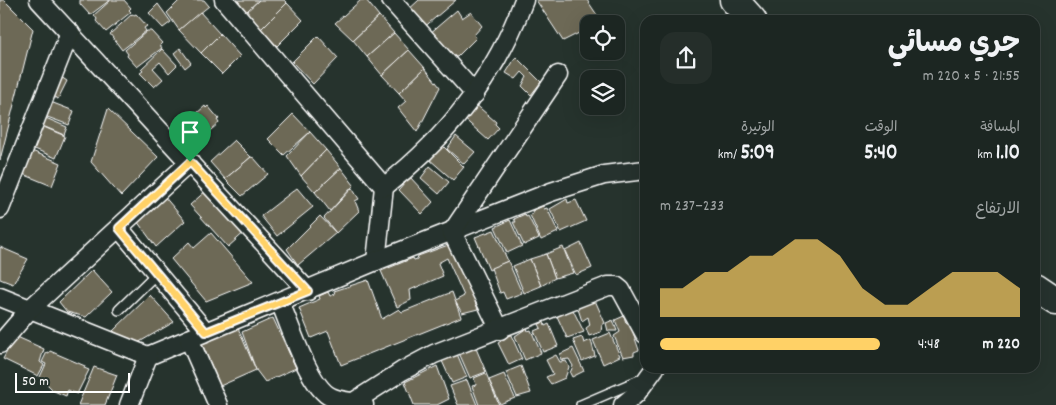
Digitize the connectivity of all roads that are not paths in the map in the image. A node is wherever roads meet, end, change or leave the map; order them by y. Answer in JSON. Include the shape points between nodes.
{"nodes":[{"id":1,"x":39,"y":0,"type":"edge"},
{"id":2,"x":224,"y":0,"type":"edge"},
{"id":3,"x":391,"y":0,"type":"edge"},
{"id":4,"x":524,"y":0,"type":"edge"},
{"id":5,"x":714,"y":0,"type":"edge"},
{"id":6,"x":734,"y":0,"type":"edge"},
{"id":7,"x":728,"y":15,"type":"edge"},
{"id":8,"x":748,"y":15,"type":"edge"},
{"id":9,"x":70,"y":32,"type":"junction"},
{"id":10,"x":558,"y":75,"type":"dead end"},
{"id":11,"x":475,"y":94,"type":"junction"},
{"id":12,"x":190,"y":162,"type":"junction"},
{"id":13,"x":640,"y":171,"type":"edge"},
{"id":14,"x":384,"y":187,"type":"junction"},
{"id":15,"x":1,"y":202,"type":"edge"},
{"id":16,"x":119,"y":228,"type":"junction"},
{"id":17,"x":452,"y":232,"type":"junction"},
{"id":18,"x":376,"y":261,"type":"junction"},
{"id":19,"x":156,"y":274,"type":"junction"},
{"id":20,"x":1040,"y":290,"type":"edge"},
{"id":21,"x":308,"y":291,"type":"junction"},
{"id":22,"x":0,"y":297,"type":"edge"},
{"id":23,"x":1056,"y":301,"type":"edge"},
{"id":24,"x":280,"y":302,"type":"junction"},
{"id":25,"x":30,"y":309,"type":"junction"},
{"id":26,"x":119,"y":310,"type":"dead end"},
{"id":27,"x":640,"y":325,"type":"edge"},
{"id":28,"x":500,"y":330,"type":"junction"},
{"id":29,"x":206,"y":332,"type":"junction"},
{"id":30,"x":189,"y":339,"type":"junction"},
{"id":31,"x":0,"y":344,"type":"edge"},
{"id":32,"x":148,"y":356,"type":"junction"},
{"id":33,"x":649,"y":373,"type":"edge"},
{"id":34,"x":651,"y":373,"type":"edge"},
{"id":35,"x":360,"y":403,"type":"edge"},
{"id":36,"x":129,"y":405,"type":"edge"},
{"id":37,"x":218,"y":405,"type":"edge"},
{"id":38,"x":581,"y":405,"type":"edge"},
{"id":39,"x":623,"y":405,"type":"edge"}],
"edges":[{"from":1,"to":9,"type":"street"},
{"from":2,"to":14,"type":"street"},
{"from":3,"to":11,"type":"street"},
{"from":4,"to":11,"type":"street","via":[[501,51]]},
{"from":5,"to":7,"type":"highway"},
{"from":6,"to":8,"type":"highway"},
{"from":9,"to":12,"type":"street"},
{"from":9,"to":15,"type":"street"},
{"from":10,"to":17,"type":"street"},
{"from":11,"to":14,"type":"street","via":[[427,151]]},
{"from":12,"to":16,"type":"street"},
{"from":12,"to":21,"type":"street"},
{"from":13,"to":17,"type":"street","via":[[604,175],[574,184]]},
{"from":14,"to":18,"type":"street"},
{"from":16,"to":19,"type":"street"},
{"from":16,"to":25,"type":"street"},
{"from":17,"to":18,"type":"street"},
{"from":17,"to":28,"type":"street"},
{"from":18,"to":21,"type":"street"},
{"from":19,"to":26,"type":"lane"},
{"from":19,"to":29,"type":"street"},
{"from":20,"to":23,"type":"highway"},
{"from":21,"to":24,"type":"street"},
{"from":22,"to":25,"type":"street"},
{"from":24,"to":29,"type":"street"},
{"from":24,"to":35,"type":"street","via":[[320,389],[330,397]]},
{"from":25,"to":31,"type":"street"},
{"from":25,"to":32,"type":"street"},
{"from":27,"to":28,"type":"street","via":[[621,290],[608,286]]},
{"from":28,"to":35,"type":"street","via":[[416,363]]},
{"from":29,"to":30,"type":"street"},
{"from":30,"to":32,"type":"street"},
{"from":30,"to":37,"type":"street"},
{"from":32,"to":36,"type":"street"},
{"from":33,"to":38,"type":"lane"},
{"from":34,"to":39,"type":"street"}]}
